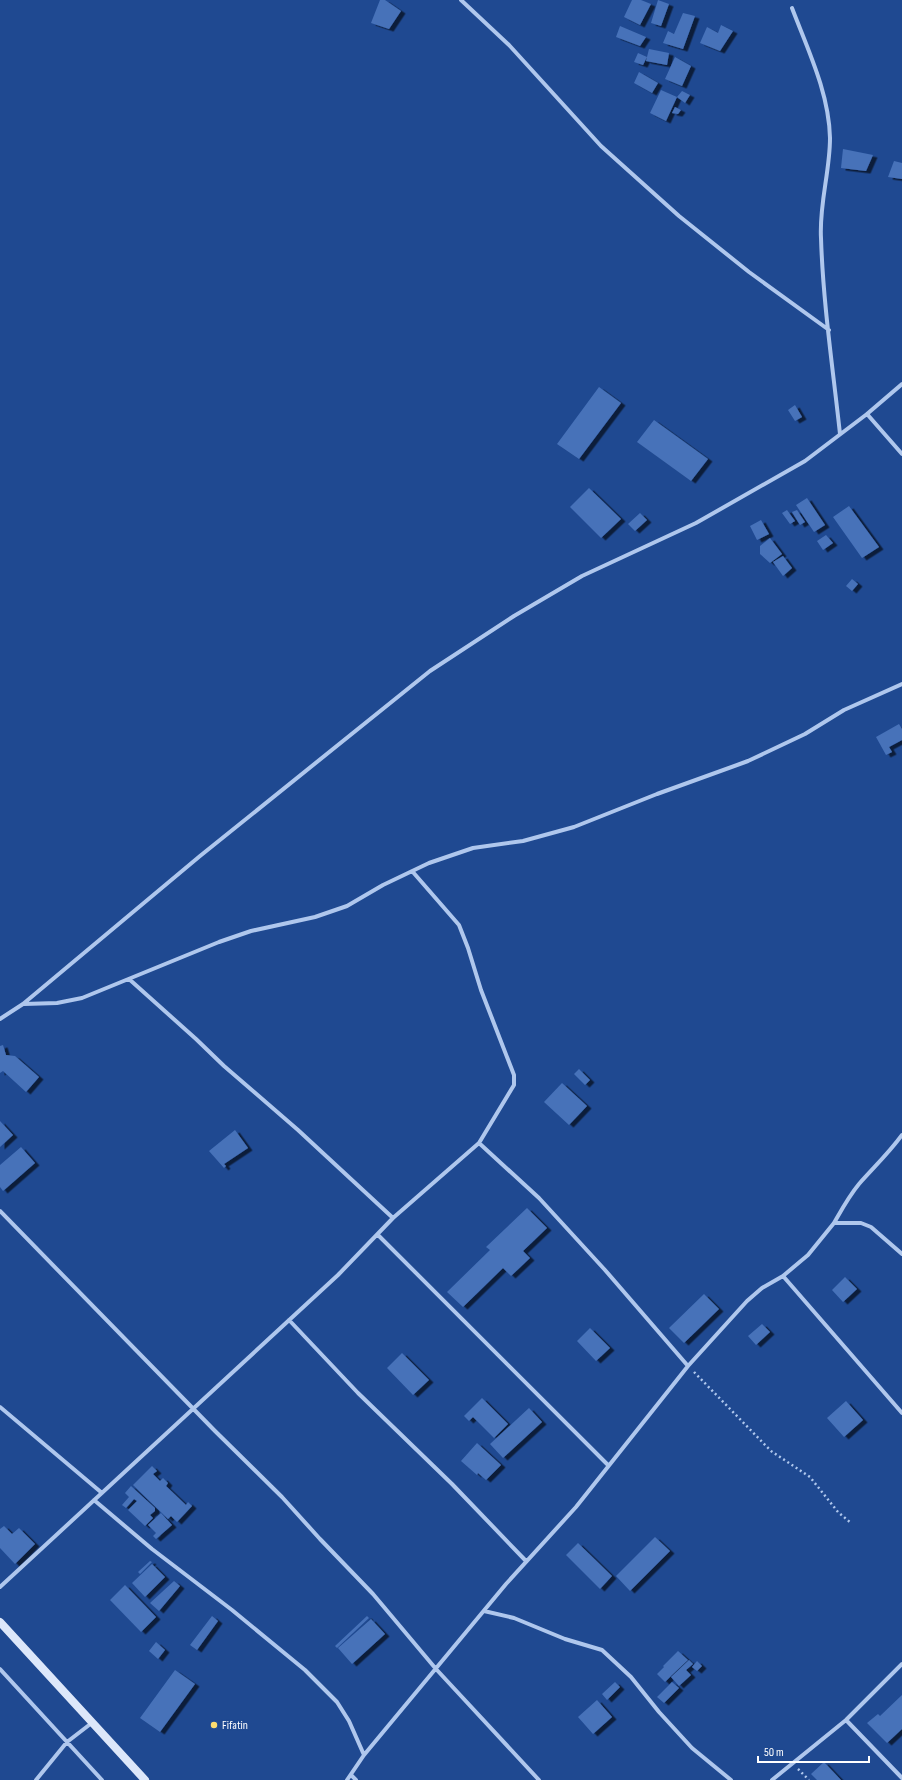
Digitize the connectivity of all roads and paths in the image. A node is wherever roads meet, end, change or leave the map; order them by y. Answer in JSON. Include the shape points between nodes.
{"nodes":[{"id":1,"x":461,"y":0,"type":"edge"},
{"id":2,"x":792,"y":8,"type":"dead end"},
{"id":3,"x":829,"y":330,"type":"junction"},
{"id":4,"x":902,"y":384,"type":"edge"},
{"id":5,"x":867,"y":414,"type":"junction"},
{"id":6,"x":840,"y":434,"type":"junction"},
{"id":7,"x":902,"y":454,"type":"edge"},
{"id":8,"x":902,"y":684,"type":"edge"},
{"id":9,"x":412,"y":871,"type":"junction"},
{"id":10,"x":129,"y":979,"type":"junction"},
{"id":11,"x":23,"y":1004,"type":"junction"},
{"id":12,"x":0,"y":1019,"type":"edge"},
{"id":13,"x":902,"y":1135,"type":"edge"},
{"id":14,"x":479,"y":1143,"type":"junction"},
{"id":15,"x":0,"y":1211,"type":"edge"},
{"id":16,"x":393,"y":1218,"type":"junction"},
{"id":17,"x":834,"y":1223,"type":"junction"},
{"id":18,"x":378,"y":1236,"type":"junction"},
{"id":19,"x":902,"y":1254,"type":"edge"},
{"id":20,"x":783,"y":1276,"type":"junction"},
{"id":21,"x":290,"y":1320,"type":"junction"},
{"id":22,"x":688,"y":1366,"type":"junction"},
{"id":23,"x":0,"y":1407,"type":"edge"},
{"id":24,"x":193,"y":1407,"type":"junction"},
{"id":25,"x":902,"y":1413,"type":"edge"},
{"id":26,"x":608,"y":1465,"type":"junction"},
{"id":27,"x":102,"y":1493,"type":"junction"},
{"id":28,"x":94,"y":1500,"type":"junction"},
{"id":29,"x":851,"y":1523,"type":"dead end"},
{"id":30,"x":526,"y":1561,"type":"junction"},
{"id":31,"x":0,"y":1587,"type":"edge"},
{"id":32,"x":484,"y":1610,"type":"junction"},
{"id":33,"x":0,"y":1622,"type":"edge"},
{"id":34,"x":902,"y":1664,"type":"edge"},
{"id":35,"x":0,"y":1668,"type":"edge"},
{"id":36,"x":436,"y":1669,"type":"junction"},
{"id":37,"x":846,"y":1720,"type":"junction"},
{"id":38,"x":94,"y":1722,"type":"junction"},
{"id":39,"x":67,"y":1742,"type":"junction"},
{"id":40,"x":364,"y":1755,"type":"junction"},
{"id":41,"x":793,"y":1762,"type":"junction"},
{"id":42,"x":351,"y":1775,"type":"junction"},
{"id":43,"x":902,"y":1778,"type":"edge"},
{"id":44,"x":36,"y":1780,"type":"edge"},
{"id":45,"x":102,"y":1780,"type":"edge"},
{"id":46,"x":145,"y":1780,"type":"edge"},
{"id":47,"x":346,"y":1780,"type":"edge"},
{"id":48,"x":356,"y":1780,"type":"edge"},
{"id":49,"x":539,"y":1780,"type":"edge"},
{"id":50,"x":731,"y":1780,"type":"edge"},
{"id":51,"x":772,"y":1780,"type":"edge"},
{"id":52,"x":810,"y":1780,"type":"edge"}],
"edges":[{"from":1,"to":3,"type":"street","via":[[509,45],[601,146],[673,211],[749,272]]},
{"from":2,"to":3,"type":"street","via":[[820,79],[829,115],[830,140],[820,236]]},
{"from":3,"to":6,"type":"street"},
{"from":4,"to":5,"type":"street"},
{"from":5,"to":6,"type":"street"},
{"from":5,"to":7,"type":"street"},
{"from":6,"to":11,"type":"street","via":[[805,460],[696,523],[582,576],[514,616],[430,671],[200,856]]},
{"from":8,"to":9,"type":"street","via":[[844,710],[806,734],[748,761],[574,827],[524,841],[473,848]]},
{"from":9,"to":10,"type":"street","via":[[347,906],[315,917],[251,930]]},
{"from":9,"to":14,"type":"street","via":[[458,925],[514,1075],[514,1085]]},
{"from":10,"to":11,"type":"street","via":[[82,998],[57,1003]]},
{"from":10,"to":16,"type":"street"},
{"from":11,"to":12,"type":"street"},
{"from":13,"to":17,"type":"street","via":[[883,1160],[859,1184]]},
{"from":14,"to":16,"type":"street"},
{"from":14,"to":22,"type":"street","via":[[539,1198]]},
{"from":15,"to":24,"type":"street"},
{"from":16,"to":18,"type":"street"},
{"from":17,"to":19,"type":"street","via":[[861,1223],[871,1227]]},
{"from":17,"to":20,"type":"street","via":[[808,1255]]},
{"from":18,"to":21,"type":"street"},
{"from":18,"to":26,"type":"street"},
{"from":20,"to":22,"type":"street","via":[[762,1288],[747,1301]]},
{"from":20,"to":25,"type":"street"},
{"from":21,"to":24,"type":"street"},
{"from":21,"to":30,"type":"street","via":[[358,1393],[452,1484]]},
{"from":22,"to":26,"type":"street"},
{"from":22,"to":29,"type":"path","via":[[771,1451],[810,1477],[838,1512]]},
{"from":23,"to":27,"type":"street"},
{"from":24,"to":27,"type":"street"},
{"from":24,"to":36,"type":"street","via":[[373,1594]]},
{"from":26,"to":30,"type":"street","via":[[576,1507]]},
{"from":27,"to":28,"type":"street"},
{"from":28,"to":31,"type":"street"},
{"from":28,"to":40,"type":"street","via":[[305,1670],[337,1702]]},
{"from":30,"to":32,"type":"street"},
{"from":32,"to":36,"type":"street"},
{"from":32,"to":50,"type":"street","via":[[514,1618],[565,1639],[602,1650],[631,1677],[692,1748]]},
{"from":33,"to":38,"type":"main road"},
{"from":34,"to":37,"type":"street"},
{"from":35,"to":39,"type":"street"},
{"from":36,"to":40,"type":"street"},
{"from":36,"to":49,"type":"street"},
{"from":37,"to":41,"type":"street"},
{"from":37,"to":43,"type":"street"},
{"from":38,"to":39,"type":"street"},
{"from":38,"to":46,"type":"main road"},
{"from":39,"to":44,"type":"street"},
{"from":39,"to":45,"type":"street"},
{"from":40,"to":42,"type":"street"},
{"from":41,"to":51,"type":"street"},
{"from":41,"to":52,"type":"path","via":[[799,1772]]},
{"from":42,"to":47,"type":"street"},
{"from":42,"to":48,"type":"street"}]}
